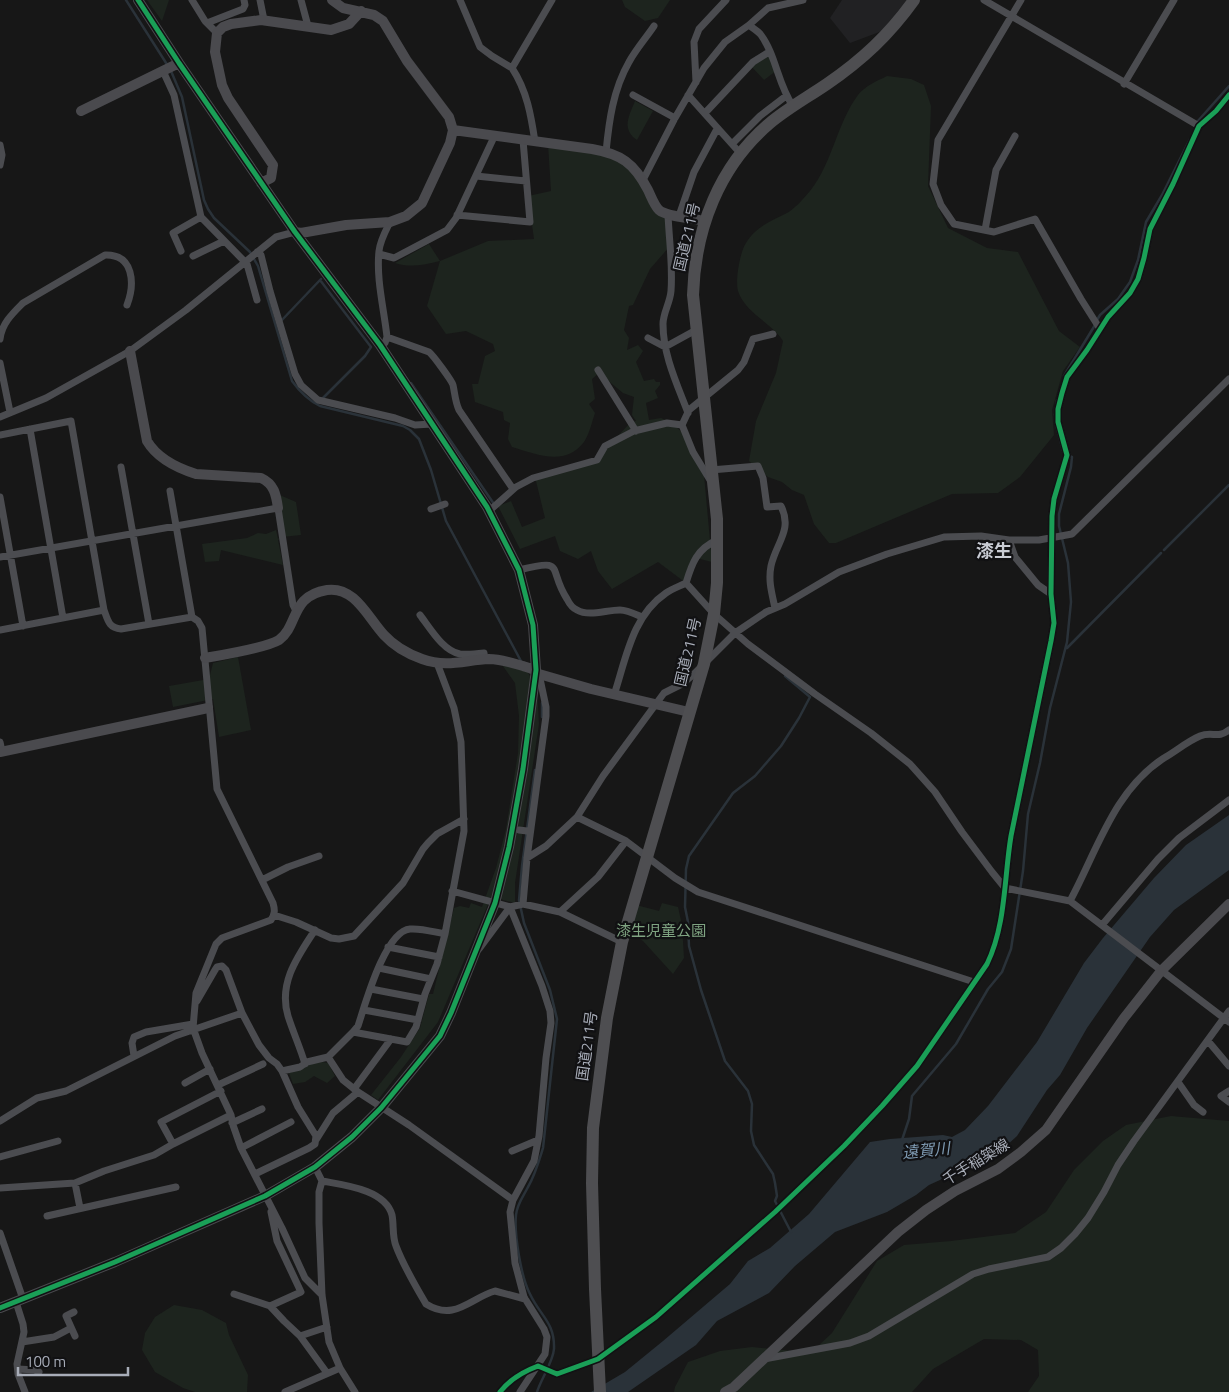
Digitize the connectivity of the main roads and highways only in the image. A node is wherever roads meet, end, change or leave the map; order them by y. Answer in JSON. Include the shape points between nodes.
{"nodes":[{"id":1,"x":914,"y":0,"type":"edge"},
{"id":2,"x":600,"y":1392,"type":"edge"}],
"edges":[{"from":1,"to":2,"type":"highway","name":"国道211号","via":[[881,41],[834,79],[789,101],[769,124],[736,149],[704,221],[693,269],[692,295],[717,519],[717,583],[704,664],[622,942],[607,1018],[593,1128]]}]}
